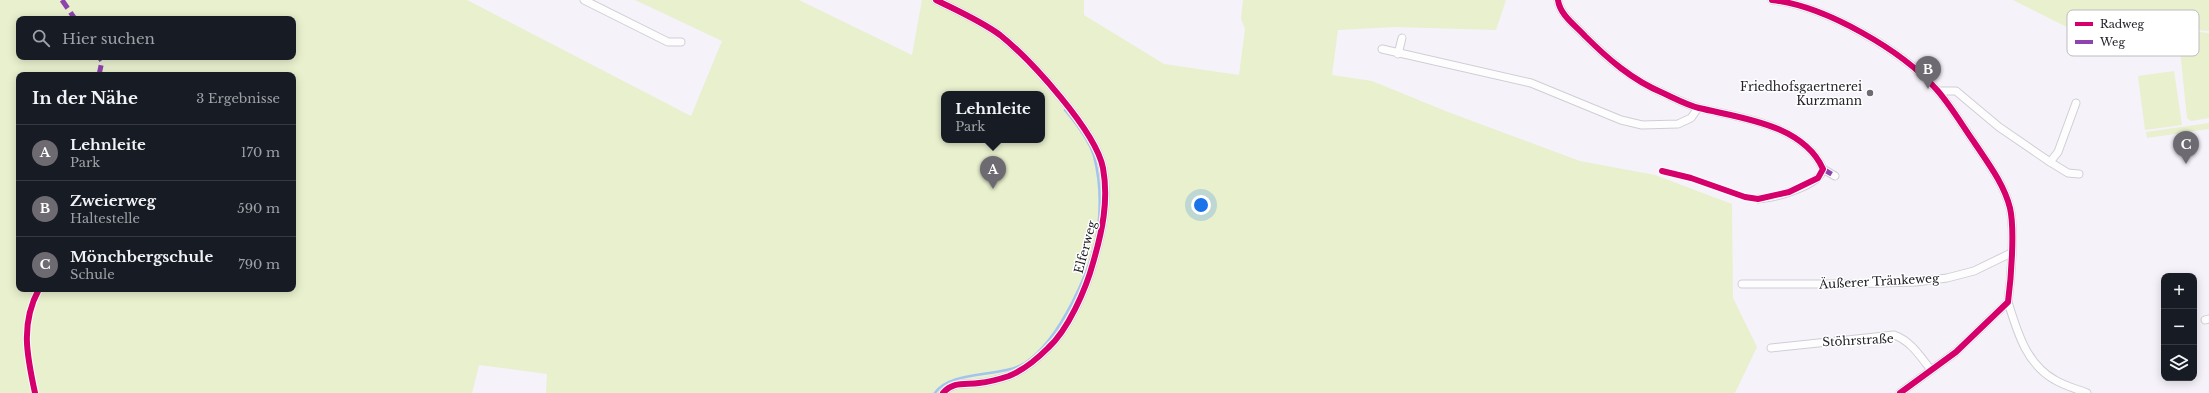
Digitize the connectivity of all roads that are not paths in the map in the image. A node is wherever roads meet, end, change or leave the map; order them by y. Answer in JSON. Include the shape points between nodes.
{"nodes":[{"id":1,"x":584,"y":0,"type":"edge"},
{"id":2,"x":936,"y":0,"type":"edge"},
{"id":3,"x":1558,"y":0,"type":"edge"},
{"id":4,"x":1772,"y":0,"type":"edge"},
{"id":5,"x":1402,"y":38,"type":"dead end"},
{"id":6,"x":680,"y":42,"type":"dead end"},
{"id":7,"x":1382,"y":50,"type":"dead end"},
{"id":8,"x":1398,"y":54,"type":"junction"},
{"id":9,"x":1939,"y":91,"type":"junction"},
{"id":10,"x":2076,"y":103,"type":"dead end"},
{"id":11,"x":1698,"y":108,"type":"junction"},
{"id":12,"x":2050,"y":162,"type":"junction"},
{"id":13,"x":1823,"y":169,"type":"junction"},
{"id":14,"x":2079,"y":174,"type":"dead end"},
{"id":15,"x":1835,"y":176,"type":"dead end"},
{"id":16,"x":1758,"y":199,"type":"dead end"},
{"id":17,"x":2011,"y":253,"type":"junction"},
{"id":18,"x":1742,"y":284,"type":"dead end"},
{"id":19,"x":2008,"y":302,"type":"junction"},
{"id":20,"x":1771,"y":348,"type":"dead end"},
{"id":21,"x":1931,"y":370,"type":"junction"},
{"id":22,"x":943,"y":393,"type":"edge"},
{"id":23,"x":1900,"y":393,"type":"edge"},
{"id":24,"x":2087,"y":393,"type":"edge"}],
"edges":[{"from":1,"to":6,"type":"street","via":[[668,42]]},
{"from":2,"to":22,"type":"street","name":"Elferweg","via":[[999,34],[1025,59],[1076,117],[1095,146],[1100,160],[1105,207],[1102,231],[1089,277],[1068,321],[1054,343],[1027,367],[1010,376],[955,385]]},
{"from":3,"to":11,"type":"street","via":[[1565,16],[1604,55],[1636,80]]},
{"from":4,"to":9,"type":"street","via":[[1795,4],[1843,23],[1915,68]]},
{"from":5,"to":8,"type":"street"},
{"from":7,"to":8,"type":"street"},
{"from":8,"to":11,"type":"street","via":[[1531,83],[1621,120],[1642,125],[1678,124],[1692,118]]},
{"from":9,"to":12,"type":"street","via":[[1950,90],[1965,97],[1999,127]]},
{"from":9,"to":17,"type":"street","via":[[1992,167],[2004,189],[2012,217]]},
{"from":10,"to":12,"type":"street","via":[[2058,152]]},
{"from":11,"to":13,"type":"street","via":[[1754,119],[1787,134],[1810,150]]},
{"from":12,"to":14,"type":"street","via":[[2068,173]]},
{"from":13,"to":15,"type":"street"},
{"from":13,"to":16,"type":"street","via":[[1818,178],[1811,182],[1789,192]]},
{"from":17,"to":18,"type":"street","name":"Äußerer Tränkeweg","via":[[1974,271],[1916,282]]},
{"from":17,"to":19,"type":"street"},
{"from":19,"to":21,"type":"street","via":[[1956,352]]},
{"from":19,"to":24,"type":"street","via":[[2023,345],[2034,362],[2055,380]]},
{"from":20,"to":21,"type":"street","name":"Stöhrstraße","via":[[1894,335],[1912,346]]},
{"from":21,"to":23,"type":"street"}]}
